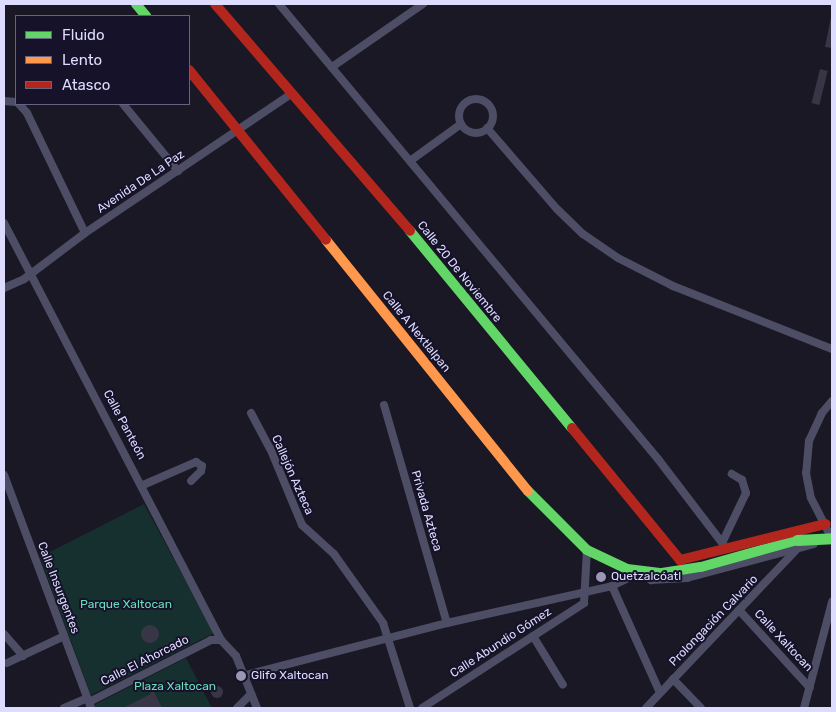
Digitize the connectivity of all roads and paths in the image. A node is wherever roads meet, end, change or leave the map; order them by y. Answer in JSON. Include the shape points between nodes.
{"nodes":[{"id":1,"x":136,"y":4,"type":"edge"},
{"id":2,"x":215,"y":4,"type":"edge"},
{"id":3,"x":278,"y":4,"type":"edge"},
{"id":4,"x":423,"y":4,"type":"edge"},
{"id":5,"x":145,"y":15,"type":"edge"},
{"id":6,"x":332,"y":67,"type":"junction"},
{"id":7,"x":190,"y":71,"type":"edge"},
{"id":8,"x":291,"y":94,"type":"junction"},
{"id":9,"x":19,"y":105,"type":"edge"},
{"id":10,"x":124,"y":105,"type":"edge"},
{"id":11,"x":461,"y":124,"type":"junction"},
{"id":12,"x":488,"y":128,"type":"junction"},
{"id":13,"x":238,"y":132,"type":"junction"},
{"id":14,"x":410,"y":161,"type":"junction"},
{"id":15,"x":178,"y":171,"type":"junction"},
{"id":16,"x":4,"y":223,"type":"edge"},
{"id":17,"x":86,"y":233,"type":"junction"},
{"id":18,"x":30,"y":273,"type":"junction"},
{"id":19,"x":4,"y":288,"type":"edge"},
{"id":20,"x":832,"y":348,"type":"edge"},
{"id":21,"x":832,"y":400,"type":"edge"},
{"id":22,"x":384,"y":405,"type":"dead end"},
{"id":23,"x":250,"y":413,"type":"dead end"},
{"id":24,"x":732,"y":474,"type":"dead end"},
{"id":25,"x":4,"y":475,"type":"edge"},
{"id":26,"x":190,"y":481,"type":"dead end"},
{"id":27,"x":143,"y":486,"type":"junction"},
{"id":28,"x":7,"y":492,"type":"edge"},
{"id":29,"x":826,"y":524,"type":"junction"},
{"id":30,"x":832,"y":539,"type":"edge"},
{"id":31,"x":797,"y":544,"type":"junction"},
{"id":32,"x":724,"y":545,"type":"junction"},
{"id":33,"x":587,"y":550,"type":"junction"},
{"id":34,"x":646,"y":572,"type":"junction"},
{"id":35,"x":612,"y":586,"type":"junction"},
{"id":36,"x":585,"y":593,"type":"junction"},
{"id":37,"x":832,"y":602,"type":"edge"},
{"id":38,"x":739,"y":610,"type":"junction"},
{"id":39,"x":447,"y":623,"type":"junction"},
{"id":40,"x":4,"y":634,"type":"edge"},
{"id":41,"x":64,"y":636,"type":"junction"},
{"id":42,"x":533,"y":636,"type":"junction"},
{"id":43,"x":389,"y":638,"type":"junction"},
{"id":44,"x":221,"y":640,"type":"junction"},
{"id":45,"x":23,"y":656,"type":"junction"},
{"id":46,"x":7,"y":663,"type":"dead end"},
{"id":47,"x":246,"y":675,"type":"junction"},
{"id":48,"x":674,"y":680,"type":"junction"},
{"id":49,"x":563,"y":685,"type":"dead end"},
{"id":50,"x":810,"y":688,"type":"junction"},
{"id":51,"x":660,"y":693,"type":"junction"},
{"id":52,"x":251,"y":694,"type":"junction"},
{"id":53,"x":89,"y":703,"type":"edge"},
{"id":54,"x":64,"y":708,"type":"edge"},
{"id":55,"x":237,"y":708,"type":"edge"},
{"id":56,"x":257,"y":708,"type":"edge"},
{"id":57,"x":410,"y":708,"type":"edge"},
{"id":58,"x":422,"y":708,"type":"edge"},
{"id":59,"x":646,"y":708,"type":"edge"},
{"id":60,"x":701,"y":708,"type":"edge"},
{"id":61,"x":804,"y":708,"type":"edge"}],
"edges":[{"from":1,"to":5,"type":"main road"},
{"from":2,"to":8,"type":"main road","name":"Calle 20 De Noviembre"},
{"from":3,"to":6,"type":"street"},
{"from":4,"to":6,"type":"street"},
{"from":6,"to":14,"type":"street"},
{"from":7,"to":13,"type":"main road","name":"Calle A Nextlalpan"},
{"from":8,"to":13,"type":"street","name":"Avenida De La Paz"},
{"from":8,"to":32,"type":"main road","name":"Calle 20 De Noviembre","via":[[422,247],[680,560]]},
{"from":9,"to":17,"type":"street","via":[[27,113]]},
{"from":10,"to":15,"type":"street"},
{"from":11,"to":12,"type":"street","via":[[474,132]]},
{"from":11,"to":12,"type":"street","via":[[459,117],[464,104],[478,99],[490,107],[492,114]]},
{"from":11,"to":14,"type":"street"},
{"from":12,"to":20,"type":"street","via":[[531,181],[583,234],[646,274]]},
{"from":13,"to":15,"type":"street","name":"Avenida De La Paz"},
{"from":13,"to":33,"type":"main road","name":"Calle A Nextlalpan","via":[[537,503]]},
{"from":14,"to":32,"type":"street"},
{"from":15,"to":17,"type":"street","name":"Avenida De La Paz"},
{"from":16,"to":18,"type":"street","name":"Calle Panteón"},
{"from":17,"to":18,"type":"street","name":"Avenida De La Paz"},
{"from":18,"to":19,"type":"street","name":"Avenida De La Paz"},
{"from":18,"to":27,"type":"street","name":"Calle Panteón"},
{"from":21,"to":29,"type":"street","via":[[809,441],[807,457],[811,498]]},
{"from":22,"to":39,"type":"street","name":"Privada Azteca"},
{"from":23,"to":43,"type":"street","name":"Callejón Azteca","via":[[270,448],[302,525],[334,554],[384,623]]},
{"from":24,"to":32,"type":"street","via":[[742,480],[746,493]]},
{"from":25,"to":28,"type":"street","name":"Calle Insurgentes"},
{"from":26,"to":27,"type":"street","via":[[201,471],[202,466],[196,462]]},
{"from":27,"to":44,"type":"street","name":"Calle Panteón"},
{"from":28,"to":41,"type":"street","name":"Calle Insurgentes"},
{"from":29,"to":30,"type":"street"},
{"from":29,"to":32,"type":"main road"},
{"from":30,"to":31,"type":"main road","name":"Calle A Nextlalpan","bridge":true},
{"from":31,"to":34,"type":"main road","name":"Calle A Nextlalpan","via":[[762,550],[701,568]]},
{"from":31,"to":34,"type":"street","via":[[687,578],[651,580]]},
{"from":31,"to":38,"type":"street","name":"Prolongación Calvario"},
{"from":33,"to":34,"type":"main road","name":"Calle A Nextlalpan","via":[[614,565]]},
{"from":33,"to":36,"type":"street"},
{"from":34,"to":35,"type":"street"},
{"from":35,"to":36,"type":"street"},
{"from":35,"to":51,"type":"street"},
{"from":36,"to":39,"type":"street"},
{"from":36,"to":42,"type":"street","name":"Calle Abundio Gómez","via":[[584,603]]},
{"from":37,"to":50,"type":"street"},
{"from":38,"to":48,"type":"street","name":"Prolongación Calvario"},
{"from":38,"to":50,"type":"street","name":"Calle Xaltocan"},
{"from":39,"to":43,"type":"street"},
{"from":40,"to":45,"type":"street"},
{"from":41,"to":45,"type":"street"},
{"from":41,"to":53,"type":"street","name":"Calle Insurgentes"},
{"from":42,"to":49,"type":"street"},
{"from":42,"to":58,"type":"street","name":"Calle Abundio Gómez"},
{"from":43,"to":47,"type":"street"},
{"from":43,"to":57,"type":"street","name":"Callejón Azteca"},
{"from":44,"to":47,"type":"street","name":"Calle Panteón","via":[[236,656]]},
{"from":44,"to":53,"type":"street","name":"Calle El Ahorcado","via":[[211,640]]},
{"from":45,"to":46,"type":"street"},
{"from":47,"to":52,"type":"street","name":"Calle Panteón"},
{"from":48,"to":51,"type":"street","name":"Prolongación Calvario"},
{"from":48,"to":60,"type":"street"},
{"from":50,"to":61,"type":"street"},
{"from":51,"to":59,"type":"street","name":"Prolongación Calvario"},
{"from":52,"to":55,"type":"street"},
{"from":52,"to":56,"type":"street"},
{"from":53,"to":54,"type":"street","name":"Calle El Ahorcado"}]}
